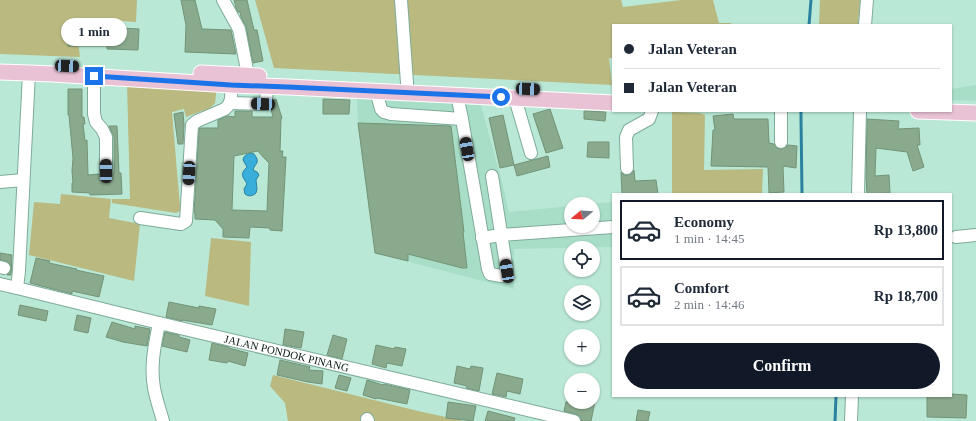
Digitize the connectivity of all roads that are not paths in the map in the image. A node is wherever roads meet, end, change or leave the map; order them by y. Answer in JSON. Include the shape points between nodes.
{"nodes":[{"id":1,"x":223,"y":0,"type":"edge"},
{"id":2,"x":401,"y":0,"type":"edge"},
{"id":3,"x":867,"y":0,"type":"edge"},
{"id":4,"x":865,"y":24,"type":"edge"},
{"id":5,"x":0,"y":62,"type":"edge"},
{"id":6,"x":0,"y":72,"type":"edge"},
{"id":7,"x":29,"y":74,"type":"junction"},
{"id":8,"x":248,"y":75,"type":"junction"},
{"id":9,"x":94,"y":76,"type":"junction"},
{"id":10,"x":231,"y":85,"type":"junction"},
{"id":11,"x":267,"y":86,"type":"junction"},
{"id":12,"x":407,"y":88,"type":"junction"},
{"id":13,"x":376,"y":91,"type":"junction"},
{"id":14,"x":612,"y":93,"type":"edge"},
{"id":15,"x":457,"y":95,"type":"junction"},
{"id":16,"x":515,"y":98,"type":"junction"},
{"id":17,"x":612,"y":102,"type":"edge"},
{"id":18,"x":230,"y":103,"type":"junction"},
{"id":19,"x":652,"y":112,"type":"edge"},
{"id":20,"x":781,"y":112,"type":"edge"},
{"id":21,"x":860,"y":112,"type":"edge"},
{"id":22,"x":947,"y":112,"type":"edge"},
{"id":23,"x":976,"y":113,"type":"edge"},
{"id":24,"x":462,"y":119,"type":"junction"},
{"id":25,"x":781,"y":142,"type":"dead end"},
{"id":26,"x":530,"y":153,"type":"dead end"},
{"id":27,"x":627,"y":168,"type":"dead end"},
{"id":28,"x":106,"y":171,"type":"dead end"},
{"id":29,"x":492,"y":176,"type":"dead end"},
{"id":30,"x":23,"y":180,"type":"junction"},
{"id":31,"x":0,"y":182,"type":"edge"},
{"id":32,"x":858,"y":193,"type":"edge"},
{"id":33,"x":140,"y":218,"type":"dead end"},
{"id":34,"x":612,"y":226,"type":"edge"},
{"id":35,"x":501,"y":235,"type":"junction"},
{"id":36,"x":976,"y":235,"type":"edge"},
{"id":37,"x":956,"y":237,"type":"dead end"},
{"id":38,"x":482,"y":238,"type":"junction"},
{"id":39,"x":10,"y":269,"type":"edge"},
{"id":40,"x":0,"y":284,"type":"edge"},
{"id":41,"x":17,"y":288,"type":"junction"},
{"id":42,"x":160,"y":323,"type":"junction"},
{"id":43,"x":852,"y":397,"type":"edge"},
{"id":44,"x":162,"y":421,"type":"edge"},
{"id":45,"x":574,"y":421,"type":"edge"},
{"id":46,"x":851,"y":421,"type":"edge"}],
"edges":[{"from":1,"to":8,"type":"street","via":[[239,29]]},
{"from":2,"to":12,"type":"street"},
{"from":3,"to":4,"type":"street"},
{"from":5,"to":8,"type":"main road"},
{"from":6,"to":7,"type":"main road"},
{"from":7,"to":9,"type":"main road"},
{"from":7,"to":30,"type":"street"},
{"from":8,"to":12,"type":"main road"},
{"from":9,"to":10,"type":"main road"},
{"from":9,"to":28,"type":"street","via":[[94,114],[106,137]]},
{"from":10,"to":11,"type":"main road"},
{"from":10,"to":18,"type":"street"},
{"from":11,"to":13,"type":"main road"},
{"from":11,"to":18,"type":"street","via":[[264,104]]},
{"from":12,"to":13,"type":"main road"},
{"from":12,"to":14,"type":"main road"},
{"from":12,"to":15,"type":"main road"},
{"from":13,"to":24,"type":"street","via":[[384,112]]},
{"from":15,"to":16,"type":"main road"},
{"from":15,"to":24,"type":"street"},
{"from":16,"to":17,"type":"main road"},
{"from":16,"to":26,"type":"street"},
{"from":18,"to":33,"type":"street","via":[[225,110],[192,125],[186,221],[181,224]]},
{"from":19,"to":27,"type":"street","via":[[649,119],[629,130],[626,137]]},
{"from":20,"to":25,"type":"street"},
{"from":21,"to":32,"type":"street"},
{"from":22,"to":23,"type":"main road"},
{"from":24,"to":38,"type":"street"},
{"from":29,"to":35,"type":"street"},
{"from":30,"to":31,"type":"street"},
{"from":30,"to":39,"type":"street"},
{"from":34,"to":35,"type":"street"},
{"from":35,"to":38,"type":"street"},
{"from":35,"to":38,"type":"street","via":[[507,271],[506,275],[501,276],[490,274]]},
{"from":36,"to":37,"type":"street"},
{"from":39,"to":41,"type":"street"},
{"from":40,"to":41,"type":"street","name":"JALAN PONDOK PINANG"},
{"from":41,"to":42,"type":"street","name":"JALAN PONDOK PINANG"},
{"from":42,"to":44,"type":"street","via":[[152,366],[154,389]]},
{"from":42,"to":45,"type":"street","name":"JALAN PONDOK PINANG"},
{"from":43,"to":46,"type":"street"}]}
